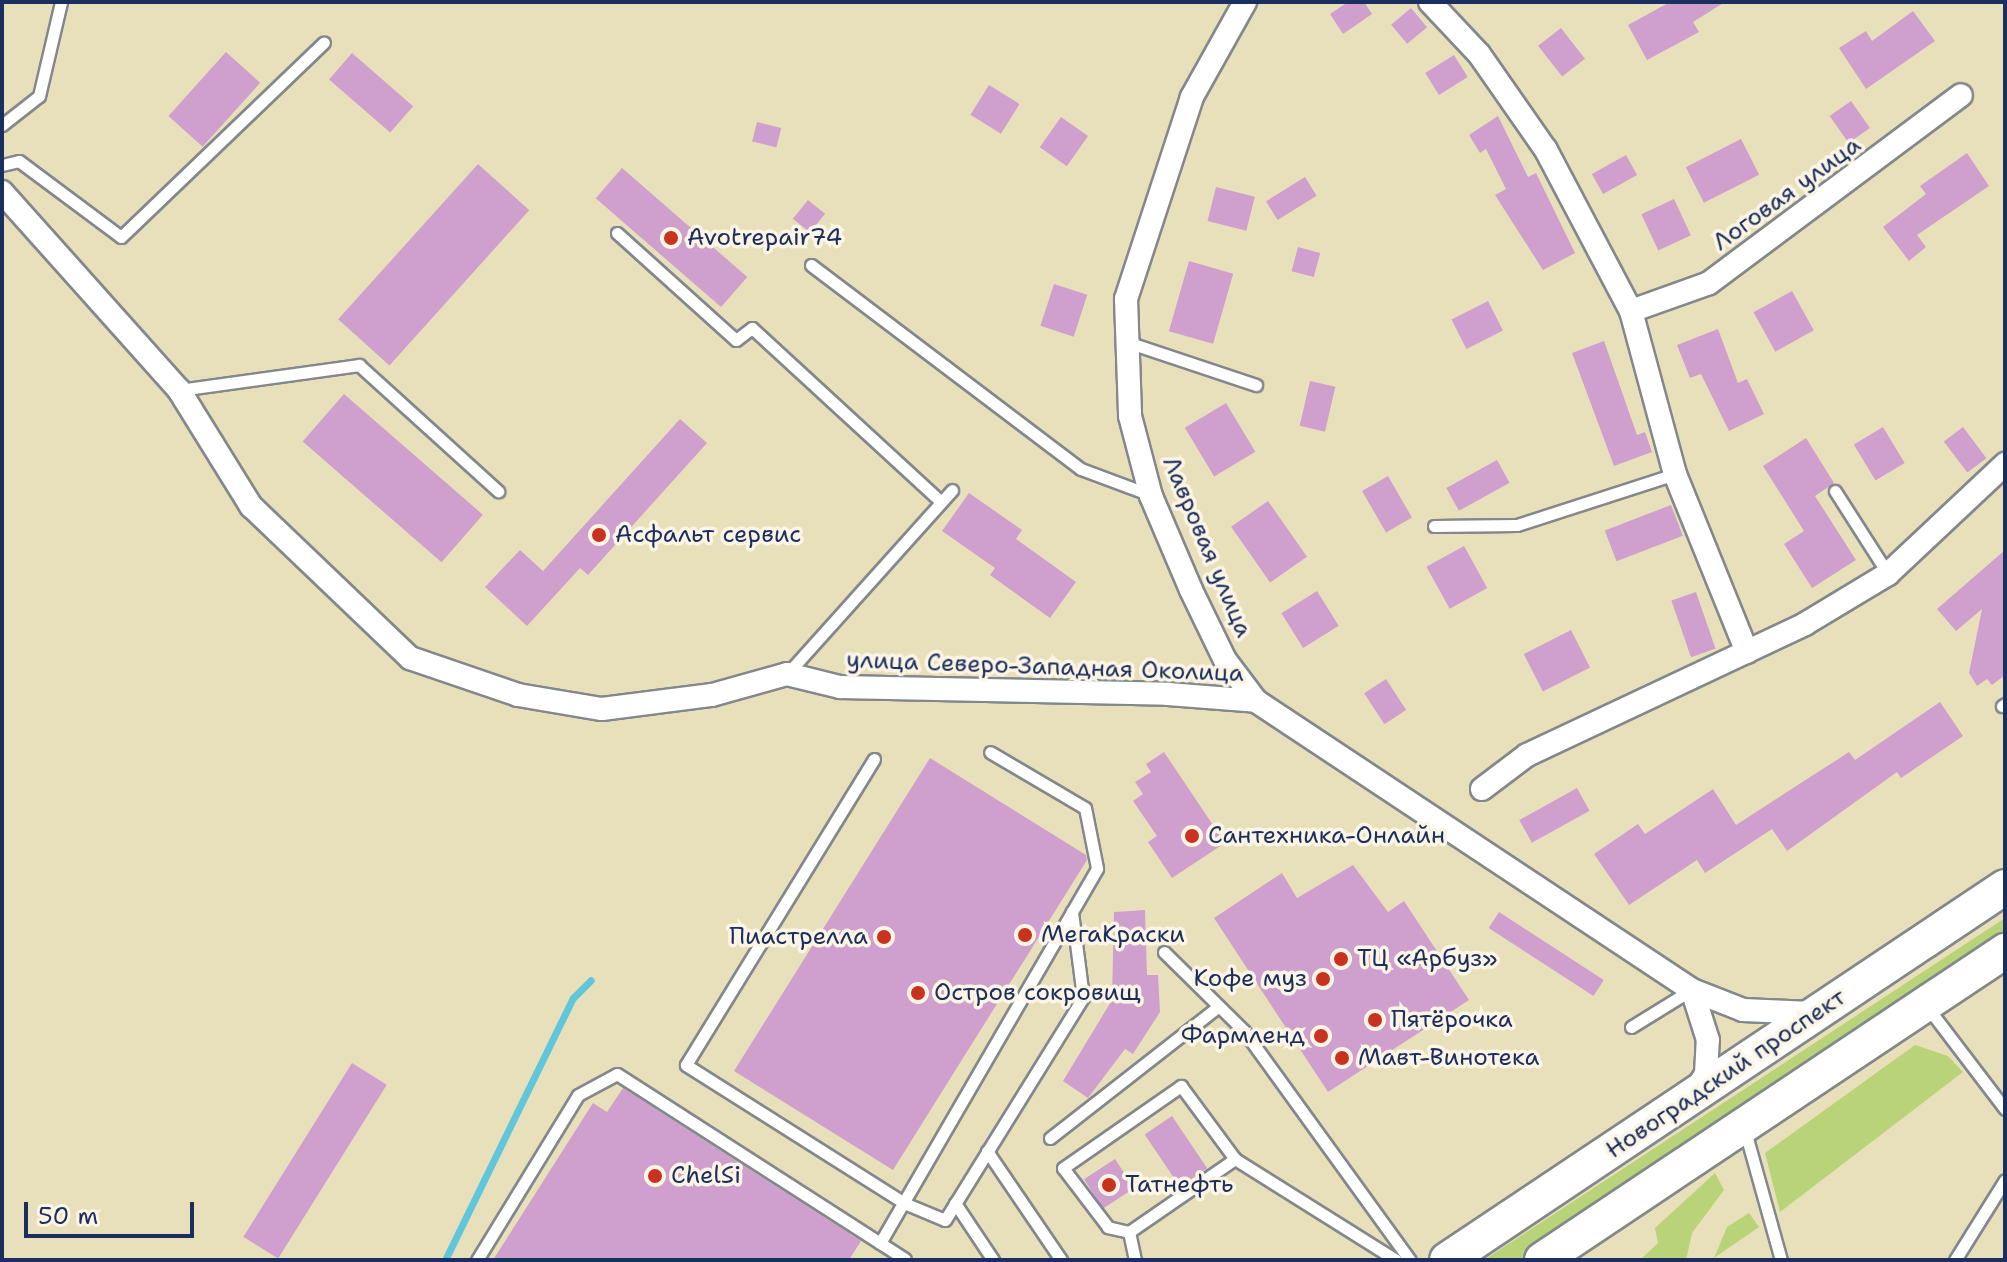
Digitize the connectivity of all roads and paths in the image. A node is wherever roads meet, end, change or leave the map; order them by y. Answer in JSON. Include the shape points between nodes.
{"nodes":[{"id":1,"x":61,"y":2,"type":"edge"},
{"id":2,"x":1245,"y":2,"type":"edge"},
{"id":3,"x":1430,"y":2,"type":"edge"},
{"id":4,"x":324,"y":42,"type":"dead end"},
{"id":5,"x":1961,"y":95,"type":"dead end"},
{"id":6,"x":2,"y":125,"type":"edge"},
{"id":7,"x":2,"y":165,"type":"edge"},
{"id":8,"x":2,"y":192,"type":"edge"},
{"id":9,"x":617,"y":233,"type":"dead end"},
{"id":10,"x":811,"y":265,"type":"dead end"},
{"id":11,"x":1631,"y":311,"type":"junction"},
{"id":12,"x":1127,"y":342,"type":"junction"},
{"id":13,"x":1256,"y":385,"type":"dead end"},
{"id":14,"x":179,"y":390,"type":"junction"},
{"id":15,"x":2005,"y":464,"type":"edge"},
{"id":16,"x":1675,"y":474,"type":"junction"},
{"id":17,"x":952,"y":490,"type":"dead end"},
{"id":18,"x":498,"y":491,"type":"dead end"},
{"id":19,"x":1835,"y":491,"type":"dead end"},
{"id":20,"x":1151,"y":496,"type":"junction"},
{"id":21,"x":941,"y":502,"type":"junction"},
{"id":22,"x":1434,"y":526,"type":"dead end"},
{"id":23,"x":1888,"y":574,"type":"junction"},
{"id":24,"x":1747,"y":652,"type":"junction"},
{"id":25,"x":787,"y":674,"type":"junction"},
{"id":26,"x":1256,"y":701,"type":"junction"},
{"id":27,"x":990,"y":752,"type":"dead end"},
{"id":28,"x":874,"y":759,"type":"dead end"},
{"id":29,"x":1482,"y":789,"type":"dead end"},
{"id":30,"x":2005,"y":887,"type":"edge"},
{"id":31,"x":1072,"y":912,"type":"junction"},
{"id":32,"x":2005,"y":951,"type":"edge"},
{"id":33,"x":1164,"y":952,"type":"dead end"},
{"id":34,"x":1692,"y":990,"type":"junction"},
{"id":35,"x":1925,"y":1005,"type":"junction"},
{"id":36,"x":1219,"y":1006,"type":"junction"},
{"id":37,"x":1818,"y":1012,"type":"junction"},
{"id":38,"x":1631,"y":1027,"type":"dead end"},
{"id":39,"x":1690,"y":1099,"type":"junction"},
{"id":40,"x":2005,"y":1109,"type":"edge"},
{"id":41,"x":1743,"y":1126,"type":"junction"},
{"id":42,"x":1050,"y":1138,"type":"dead end"},
{"id":43,"x":987,"y":1151,"type":"junction"},
{"id":44,"x":1235,"y":1159,"type":"junction"},
{"id":45,"x":2005,"y":1180,"type":"edge"},
{"id":46,"x":904,"y":1203,"type":"junction"},
{"id":47,"x":955,"y":1203,"type":"junction"},
{"id":48,"x":1129,"y":1232,"type":"junction"},
{"id":49,"x":880,"y":1243,"type":"junction"},
{"id":50,"x":477,"y":1260,"type":"edge"},
{"id":51,"x":905,"y":1260,"type":"edge"},
{"id":52,"x":993,"y":1260,"type":"edge"},
{"id":53,"x":1061,"y":1260,"type":"edge"},
{"id":54,"x":1135,"y":1260,"type":"edge"},
{"id":55,"x":1396,"y":1260,"type":"edge"},
{"id":56,"x":1410,"y":1260,"type":"edge"},
{"id":57,"x":1447,"y":1260,"type":"edge"},
{"id":58,"x":1542,"y":1260,"type":"edge"},
{"id":59,"x":1781,"y":1260,"type":"edge"},
{"id":60,"x":1955,"y":1260,"type":"edge"}],
"edges":[{"from":1,"to":6,"type":"lane","via":[[39,96]]},
{"from":2,"to":12,"type":"street","name":"Лавровая улица","via":[[1192,97],[1126,299]]},
{"from":3,"to":11,"type":"street","via":[[1479,54],[1546,150]]},
{"from":4,"to":7,"type":"lane","via":[[121,237],[19,161]]},
{"from":5,"to":11,"type":"street","name":"Логовая улица","via":[[1709,283]]},
{"from":8,"to":14,"type":"street","name":"улица Северо-Западная Околица"},
{"from":9,"to":21,"type":"lane","via":[[736,340],[752,328]]},
{"from":10,"to":20,"type":"lane","via":[[1081,469]]},
{"from":11,"to":16,"type":"street"},
{"from":12,"to":13,"type":"lane"},
{"from":12,"to":20,"type":"street","name":"Лавровая улица","via":[[1130,416]]},
{"from":14,"to":18,"type":"lane","via":[[359,365]]},
{"from":14,"to":25,"type":"street","name":"улица Северо-Западная Околица","via":[[251,506],[410,658],[518,695],[602,709],[712,695]]},
{"from":15,"to":23,"type":"street"},
{"from":16,"to":22,"type":"lane","via":[[1517,525]]},
{"from":16,"to":24,"type":"street"},
{"from":17,"to":21,"type":"lane"},
{"from":19,"to":23,"type":"lane"},
{"from":20,"to":26,"type":"street","name":"Лавровая улица","via":[[1225,660]]},
{"from":21,"to":25,"type":"lane"},
{"from":23,"to":24,"type":"street"},
{"from":24,"to":29,"type":"street","via":[[1527,755]]},
{"from":25,"to":26,"type":"street","name":"улица Северо-Западная Околица","via":[[840,687],[1168,694]]},
{"from":26,"to":34,"type":"street","name":"Лавровая улица"},
{"from":27,"to":31,"type":"lane","via":[[1085,808],[1097,868]]},
{"from":28,"to":46,"type":"lane","via":[[686,1065]]},
{"from":30,"to":37,"type":"main road","name":"Новоградский проспект"},
{"from":31,"to":43,"type":"lane","via":[[1083,997]]},
{"from":31,"to":46,"type":"lane"},
{"from":32,"to":35,"type":"main road"},
{"from":33,"to":36,"type":"lane"},
{"from":34,"to":37,"type":"street","name":"Лавровая улица","via":[[1743,1010]]},
{"from":34,"to":38,"type":"lane"},
{"from":34,"to":39,"type":"street","via":[[1708,1040],[1706,1074]]},
{"from":35,"to":40,"type":"lane"},
{"from":35,"to":41,"type":"main road"},
{"from":36,"to":42,"type":"lane"},
{"from":36,"to":56,"type":"lane","via":[[1244,1031]]},
{"from":37,"to":39,"type":"main road","name":"Новоградский проспект"},
{"from":39,"to":57,"type":"main road","name":"Новоградский проспект"},
{"from":41,"to":58,"type":"main road"},
{"from":41,"to":59,"type":"lane"},
{"from":43,"to":47,"type":"lane"},
{"from":43,"to":53,"type":"lane"},
{"from":44,"to":48,"type":"lane"},
{"from":44,"to":48,"type":"lane","via":[[1181,1086],[1063,1168],[1108,1227]]},
{"from":44,"to":55,"type":"lane"},
{"from":45,"to":60,"type":"lane"},
{"from":46,"to":47,"type":"lane","via":[[945,1220]]},
{"from":46,"to":49,"type":"lane"},
{"from":47,"to":52,"type":"lane"},
{"from":48,"to":54,"type":"lane"},
{"from":49,"to":50,"type":"lane","via":[[617,1074],[578,1095]]},
{"from":49,"to":51,"type":"lane"}]}
